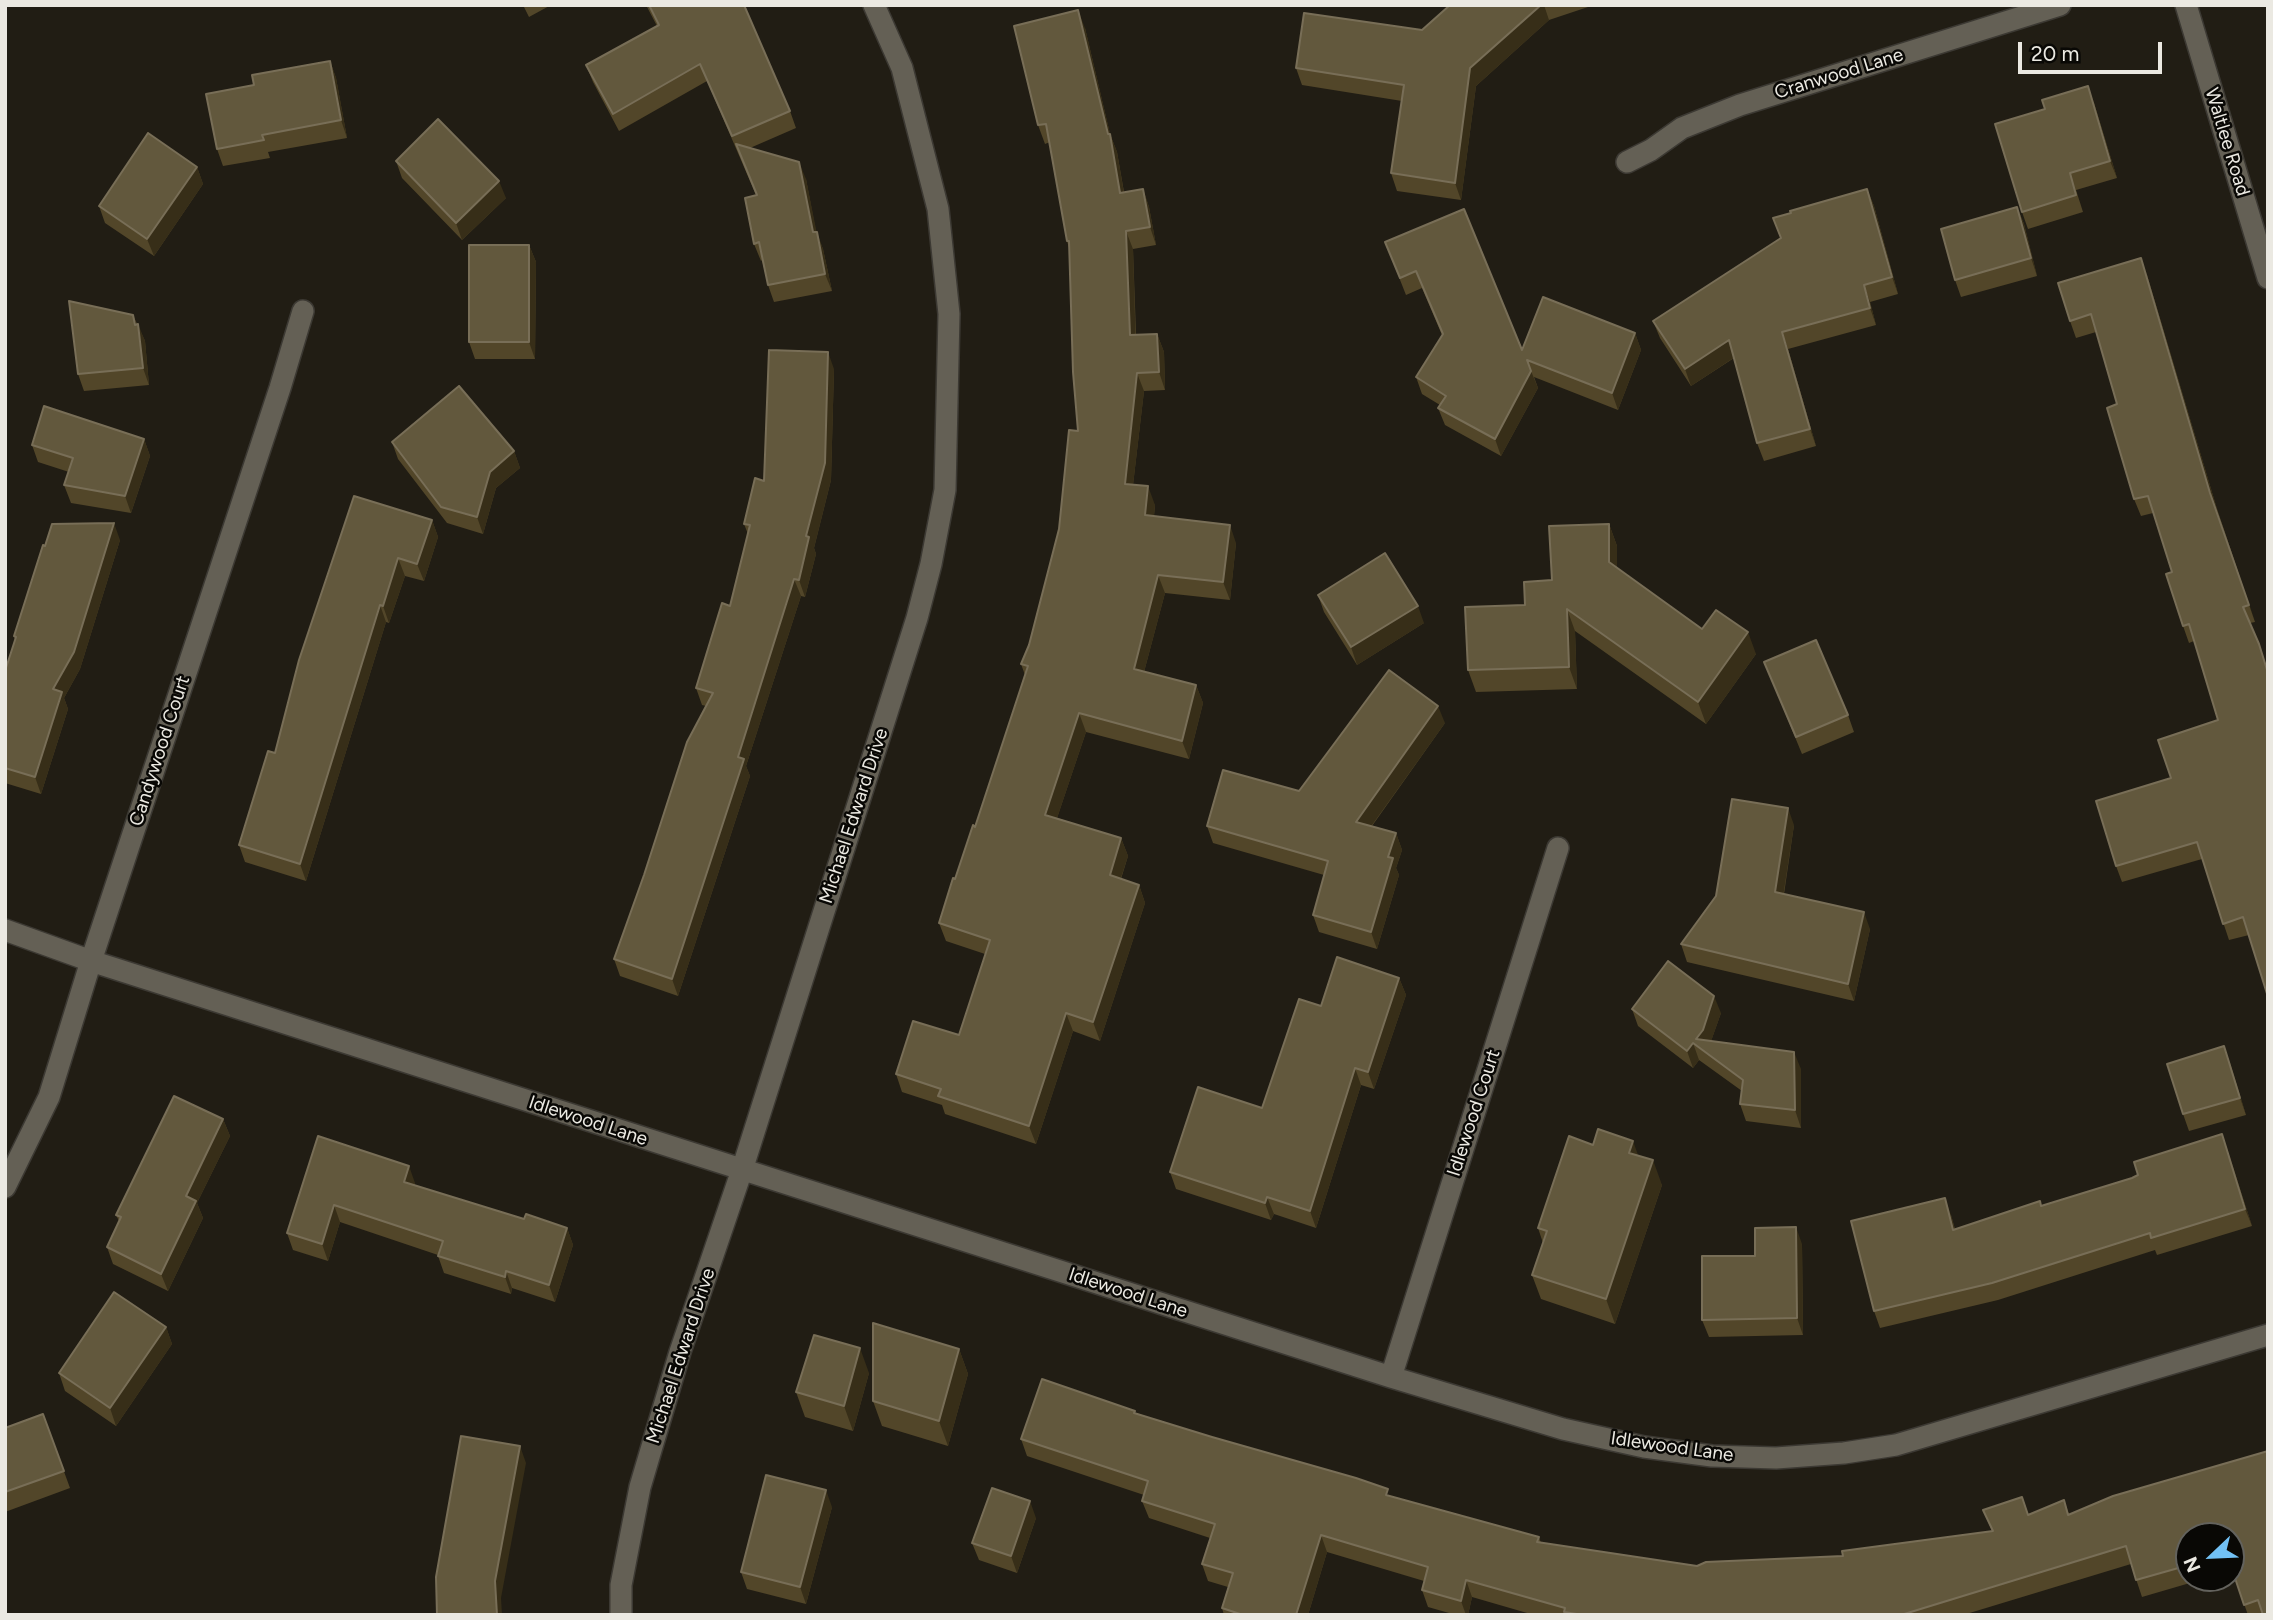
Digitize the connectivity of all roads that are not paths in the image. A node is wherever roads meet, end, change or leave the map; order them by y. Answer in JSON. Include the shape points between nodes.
{"nodes":[{"id":1,"x":874,"y":5,"type":"edge"},
{"id":2,"x":2060,"y":5,"type":"edge"},
{"id":3,"x":2186,"y":5,"type":"edge"},
{"id":4,"x":1627,"y":162,"type":"dead end"},
{"id":5,"x":2268,"y":278,"type":"edge"},
{"id":6,"x":303,"y":311,"type":"dead end"},
{"id":7,"x":1558,"y":848,"type":"dead end"},
{"id":8,"x":5,"y":930,"type":"edge"},
{"id":9,"x":91,"y":961,"type":"junction"},
{"id":10,"x":742,"y":1170,"type":"junction"},
{"id":11,"x":5,"y":1187,"type":"edge"},
{"id":12,"x":2268,"y":1335,"type":"edge"},
{"id":13,"x":1391,"y":1377,"type":"junction"},
{"id":14,"x":621,"y":1615,"type":"edge"}],
"edges":[{"from":1,"to":10,"type":"street","name":"Michael Edward Drive","via":[[902,68],[938,209],[949,314],[946,490],[916,618]]},
{"from":2,"to":4,"type":"street","name":"Cranwood Lane","via":[[1740,105],[1682,128]]},
{"from":3,"to":5,"type":"street","name":"Waltlee Road"},
{"from":6,"to":9,"type":"street","name":"Candywood Court"},
{"from":7,"to":13,"type":"street","name":"Idlewood Court"},
{"from":8,"to":9,"type":"street","name":"Idlewood Lane"},
{"from":9,"to":10,"type":"street","name":"Idlewood Lane"},
{"from":9,"to":11,"type":"street","name":"Candywood Court","via":[[49,1097]]},
{"from":10,"to":13,"type":"street","name":"Idlewood Lane"},
{"from":10,"to":14,"type":"street","name":"Michael Edward Drive","via":[[640,1487],[621,1585]]},
{"from":12,"to":13,"type":"street","name":"Idlewood Lane","via":[[1896,1444],[1776,1458],[1644,1447],[1563,1429]]}]}
